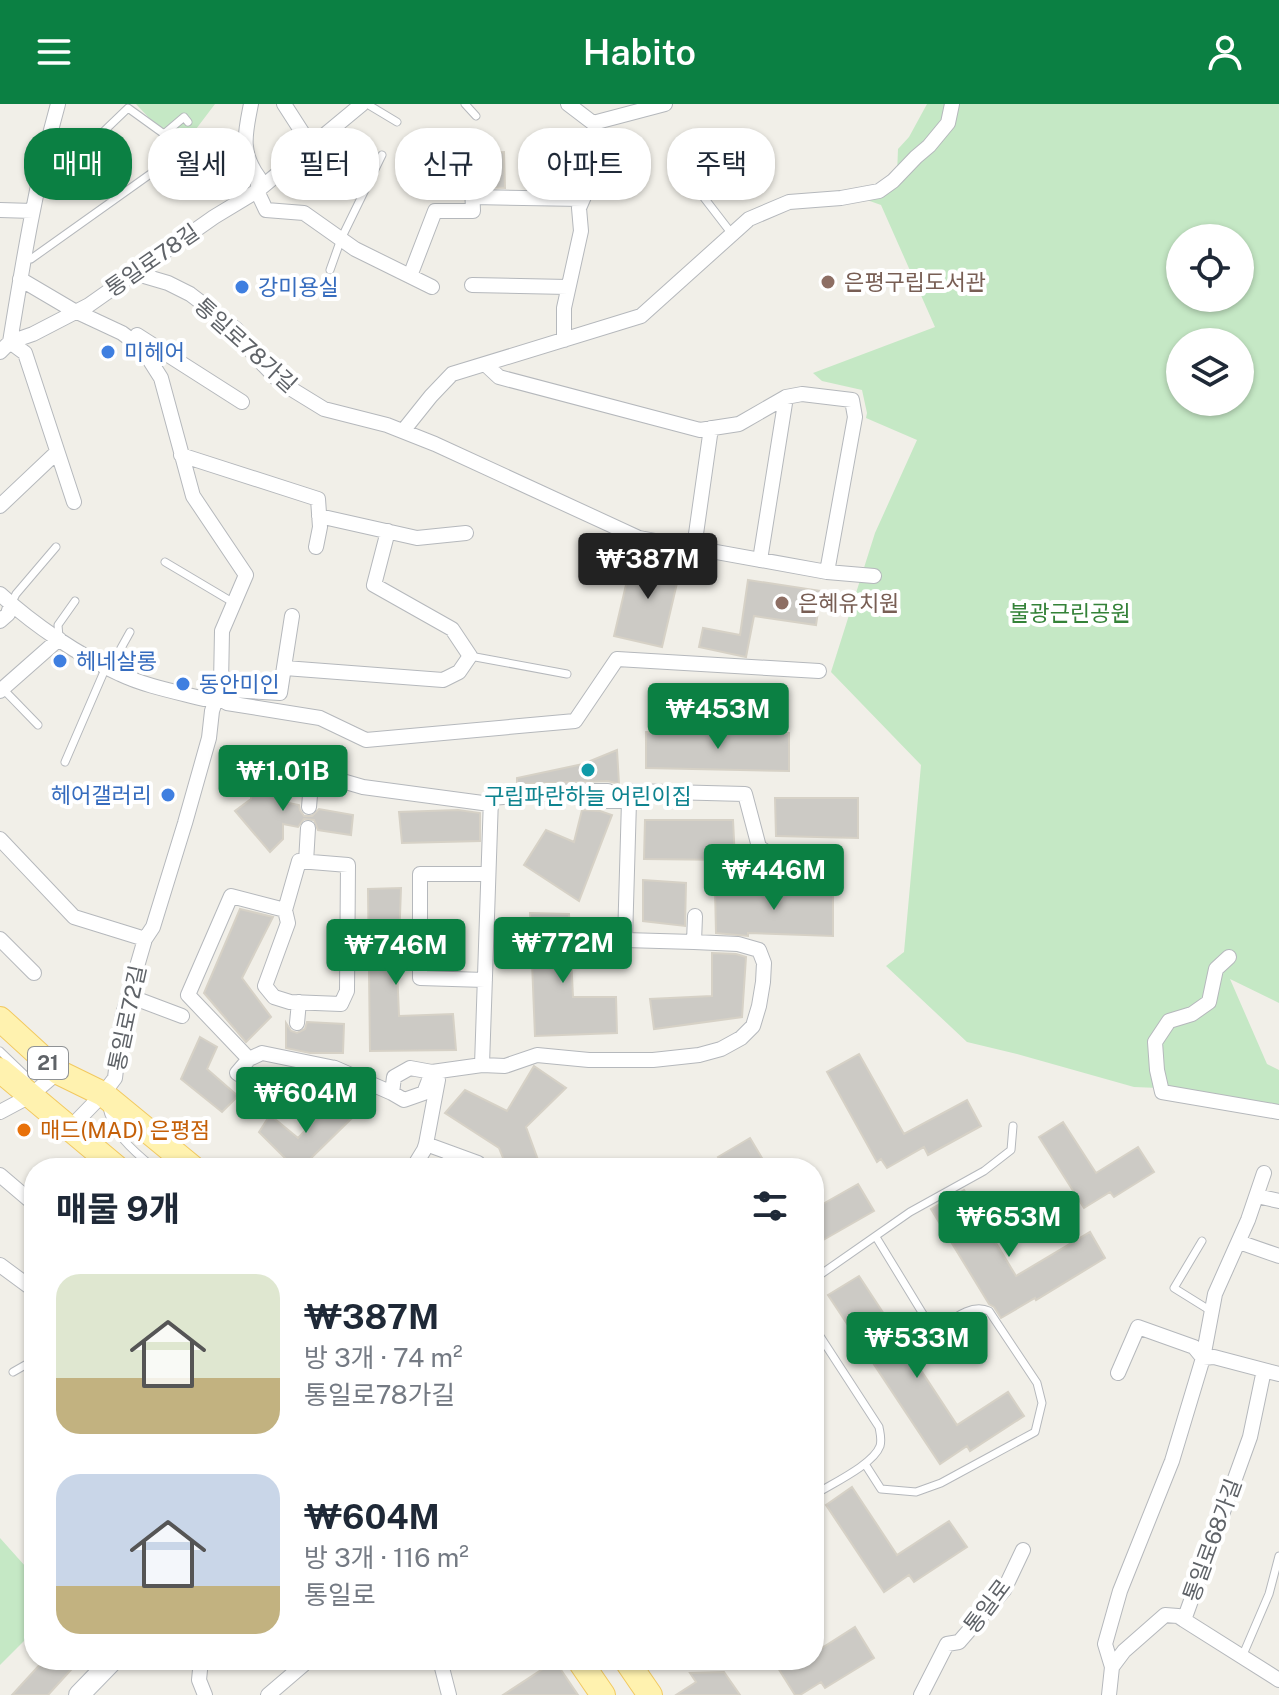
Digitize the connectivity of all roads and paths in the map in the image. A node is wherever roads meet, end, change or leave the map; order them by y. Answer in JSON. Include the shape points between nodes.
{"nodes":[{"id":1,"x":58,"y":104,"type":"edge"},
{"id":2,"x":251,"y":104,"type":"edge"},
{"id":3,"x":364,"y":104,"type":"edge"},
{"id":4,"x":465,"y":104,"type":"edge"},
{"id":5,"x":568,"y":104,"type":"edge"},
{"id":6,"x":665,"y":104,"type":"edge"},
{"id":7,"x":952,"y":104,"type":"edge"},
{"id":8,"x":292,"y":107,"type":"edge"},
{"id":9,"x":476,"y":116,"type":"dead end"},
{"id":10,"x":188,"y":122,"type":"dead end"},
{"id":11,"x":397,"y":122,"type":"dead end"},
{"id":12,"x":51,"y":128,"type":"edge"},
{"id":13,"x":107,"y":128,"type":"edge"},
{"id":14,"x":302,"y":128,"type":"edge"},
{"id":15,"x":334,"y":128,"type":"edge"},
{"id":16,"x":382,"y":155,"type":"dead end"},
{"id":17,"x":148,"y":176,"type":"edge"},
{"id":18,"x":271,"y":179,"type":"edge"},
{"id":19,"x":257,"y":191,"type":"junction"},
{"id":20,"x":518,"y":194,"type":"edge"},
{"id":21,"x":35,"y":200,"type":"edge"},
{"id":22,"x":583,"y":200,"type":"edge"},
{"id":23,"x":706,"y":200,"type":"edge"},
{"id":24,"x":0,"y":210,"type":"edge"},
{"id":25,"x":33,"y":211,"type":"junction"},
{"id":26,"x":732,"y":234,"type":"junction"},
{"id":27,"x":341,"y":239,"type":"junction"},
{"id":28,"x":23,"y":259,"type":"junction"},
{"id":29,"x":330,"y":270,"type":"dead end"},
{"id":30,"x":134,"y":273,"type":"junction"},
{"id":31,"x":410,"y":276,"type":"junction"},
{"id":32,"x":20,"y":279,"type":"junction"},
{"id":33,"x":472,"y":285,"type":"dead end"},
{"id":34,"x":432,"y":287,"type":"dead end"},
{"id":35,"x":568,"y":287,"type":"junction"},
{"id":36,"x":80,"y":310,"type":"junction"},
{"id":37,"x":564,"y":340,"type":"junction"},
{"id":38,"x":5,"y":347,"type":"edge"},
{"id":39,"x":485,"y":364,"type":"junction"},
{"id":40,"x":786,"y":397,"type":"junction"},
{"id":41,"x":242,"y":402,"type":"dead end"},
{"id":42,"x":711,"y":428,"type":"junction"},
{"id":43,"x":403,"y":431,"type":"junction"},
{"id":44,"x":57,"y":452,"type":"junction"},
{"id":45,"x":181,"y":455,"type":"junction"},
{"id":46,"x":74,"y":502,"type":"dead end"},
{"id":47,"x":0,"y":506,"type":"edge"},
{"id":48,"x":319,"y":516,"type":"junction"},
{"id":49,"x":388,"y":531,"type":"junction"},
{"id":50,"x":466,"y":533,"type":"dead end"},
{"id":51,"x":56,"y":547,"type":"dead end"},
{"id":52,"x":316,"y":547,"type":"dead end"},
{"id":53,"x":694,"y":548,"type":"junction"},
{"id":54,"x":760,"y":560,"type":"junction"},
{"id":55,"x":165,"y":562,"type":"dead end"},
{"id":56,"x":827,"y":572,"type":"junction"},
{"id":57,"x":874,"y":576,"type":"dead end"},
{"id":58,"x":6,"y":599,"type":"edge"},
{"id":59,"x":75,"y":601,"type":"dead end"},
{"id":60,"x":234,"y":603,"type":"junction"},
{"id":61,"x":292,"y":616,"type":"dead end"},
{"id":62,"x":0,"y":621,"type":"edge"},
{"id":63,"x":130,"y":632,"type":"dead end"},
{"id":64,"x":59,"y":639,"type":"junction"},
{"id":65,"x":470,"y":656,"type":"junction"},
{"id":66,"x":106,"y":667,"type":"junction"},
{"id":67,"x":285,"y":668,"type":"junction"},
{"id":68,"x":819,"y":671,"type":"dead end"},
{"id":69,"x":567,"y":674,"type":"dead end"},
{"id":70,"x":1,"y":690,"type":"edge"},
{"id":71,"x":217,"y":697,"type":"junction"},
{"id":72,"x":38,"y":725,"type":"dead end"},
{"id":73,"x":260,"y":757,"type":"dead end"},
{"id":74,"x":65,"y":762,"type":"dead end"},
{"id":75,"x":312,"y":772,"type":"junction"},
{"id":76,"x":608,"y":791,"type":"dead end"},
{"id":77,"x":587,"y":801,"type":"dead end"},
{"id":78,"x":629,"y":801,"type":"junction"},
{"id":79,"x":490,"y":804,"type":"junction"},
{"id":80,"x":309,"y":807,"type":"dead end"},
{"id":81,"x":308,"y":828,"type":"dead end"},
{"id":82,"x":0,"y":839,"type":"edge"},
{"id":83,"x":306,"y":862,"type":"junction"},
{"id":84,"x":832,"y":862,"type":"dead end"},
{"id":85,"x":488,"y":874,"type":"junction"},
{"id":86,"x":285,"y":910,"type":"junction"},
{"id":87,"x":695,"y":916,"type":"dead end"},
{"id":88,"x":145,"y":939,"type":"junction"},
{"id":89,"x":694,"y":942,"type":"junction"},
{"id":90,"x":2,"y":944,"type":"edge"},
{"id":91,"x":1229,"y":957,"type":"dead end"},
{"id":92,"x":34,"y":973,"type":"dead end"},
{"id":93,"x":485,"y":980,"type":"junction"},
{"id":94,"x":129,"y":996,"type":"junction"},
{"id":95,"x":299,"y":1002,"type":"junction"},
{"id":96,"x":182,"y":1016,"type":"dead end"},
{"id":97,"x":0,"y":1019,"type":"edge"},
{"id":98,"x":297,"y":1023,"type":"dead end"},
{"id":99,"x":0,"y":1051,"type":"edge"},
{"id":100,"x":249,"y":1059,"type":"junction"},
{"id":101,"x":482,"y":1065,"type":"junction"},
{"id":102,"x":335,"y":1068,"type":"junction"},
{"id":103,"x":0,"y":1070,"type":"edge"},
{"id":104,"x":58,"y":1072,"type":"junction"},
{"id":105,"x":432,"y":1072,"type":"junction"},
{"id":106,"x":392,"y":1093,"type":"junction"},
{"id":107,"x":103,"y":1094,"type":"junction"},
{"id":108,"x":30,"y":1096,"type":"junction"},
{"id":109,"x":0,"y":1112,"type":"edge"},
{"id":110,"x":1279,"y":1112,"type":"edge"},
{"id":111,"x":1013,"y":1126,"type":"dead end"},
{"id":112,"x":70,"y":1128,"type":"junction"},
{"id":113,"x":426,"y":1144,"type":"junction"},
{"id":114,"x":453,"y":1153,"type":"junction"},
{"id":115,"x":105,"y":1158,"type":"edge"},
{"id":116,"x":143,"y":1158,"type":"edge"},
{"id":117,"x":181,"y":1158,"type":"edge"},
{"id":118,"x":419,"y":1158,"type":"edge"},
{"id":119,"x":448,"y":1158,"type":"edge"},
{"id":120,"x":466,"y":1158,"type":"edge"},
{"id":121,"x":1264,"y":1173,"type":"dead end"},
{"id":122,"x":0,"y":1175,"type":"edge"},
{"id":123,"x":24,"y":1195,"type":"edge"},
{"id":124,"x":1257,"y":1196,"type":"junction"},
{"id":125,"x":1279,"y":1201,"type":"edge"},
{"id":126,"x":876,"y":1237,"type":"junction"},
{"id":127,"x":1202,"y":1241,"type":"dead end"},
{"id":128,"x":1239,"y":1242,"type":"junction"},
{"id":129,"x":1279,"y":1256,"type":"edge"},
{"id":130,"x":1,"y":1267,"type":"edge"},
{"id":131,"x":824,"y":1272,"type":"edge"},
{"id":132,"x":24,"y":1283,"type":"edge"},
{"id":133,"x":1212,"y":1311,"type":"junction"},
{"id":134,"x":824,"y":1342,"type":"edge"},
{"id":135,"x":1203,"y":1358,"type":"junction"},
{"id":136,"x":24,"y":1366,"type":"edge"},
{"id":137,"x":13,"y":1372,"type":"dead end"},
{"id":138,"x":1272,"y":1372,"type":"edge"},
{"id":139,"x":1118,"y":1373,"type":"dead end"},
{"id":140,"x":865,"y":1464,"type":"junction"},
{"id":141,"x":824,"y":1489,"type":"edge"},
{"id":142,"x":1023,"y":1550,"type":"dead end"},
{"id":143,"x":1279,"y":1556,"type":"edge"},
{"id":144,"x":1184,"y":1620,"type":"junction"},
{"id":145,"x":1242,"y":1657,"type":"junction"},
{"id":146,"x":1112,"y":1667,"type":"junction"},
{"id":147,"x":103,"y":1670,"type":"edge"},
{"id":148,"x":200,"y":1670,"type":"edge"},
{"id":149,"x":297,"y":1670,"type":"edge"},
{"id":150,"x":443,"y":1670,"type":"edge"},
{"id":151,"x":586,"y":1670,"type":"edge"},
{"id":152,"x":633,"y":1670,"type":"edge"},
{"id":153,"x":1279,"y":1680,"type":"edge"},
{"id":154,"x":598,"y":1688,"type":"edge"},
{"id":155,"x":79,"y":1695,"type":"edge"},
{"id":156,"x":205,"y":1695,"type":"edge"},
{"id":157,"x":268,"y":1695,"type":"edge"},
{"id":158,"x":449,"y":1695,"type":"edge"},
{"id":159,"x":615,"y":1695,"type":"edge"},
{"id":160,"x":650,"y":1695,"type":"edge"},
{"id":161,"x":921,"y":1695,"type":"edge"},
{"id":162,"x":1109,"y":1695,"type":"edge"}],
"edges":[{"from":1,"to":12,"type":"street"},
{"from":2,"to":19,"type":"street","via":[[243,139],[249,165],[259,178]]},
{"from":3,"to":11,"type":"lane"},
{"from":3,"to":15,"type":"street","name":"통일로78길"},
{"from":4,"to":9,"type":"lane"},
{"from":5,"to":6,"type":"street","via":[[593,123]]},
{"from":7,"to":26,"type":"street","via":[[948,123],[929,146],[879,191],[789,202],[749,219]]},
{"from":8,"to":14,"type":"street"},
{"from":10,"to":13,"type":"lane","via":[[184,117],[164,134],[128,108]]},
{"from":16,"to":27,"type":"lane"},
{"from":17,"to":28,"type":"lane","via":[[31,259]]},
{"from":18,"to":19,"type":"street","name":"통일로78길"},
{"from":19,"to":27,"type":"street","via":[[266,210],[304,213]]},
{"from":19,"to":30,"type":"street","name":"통일로78길"},
{"from":20,"to":31,"type":"street","via":[[472,191],[473,211],[435,211]]},
{"from":21,"to":25,"type":"street"},
{"from":22,"to":35,"type":"street"},
{"from":23,"to":26,"type":"lane"},
{"from":24,"to":25,"type":"street"},
{"from":25,"to":28,"type":"street"},
{"from":26,"to":37,"type":"street","via":[[641,316]]},
{"from":27,"to":29,"type":"lane"},
{"from":27,"to":31,"type":"street"},
{"from":28,"to":32,"type":"street"},
{"from":30,"to":36,"type":"street","name":"통일로78길"},
{"from":30,"to":43,"type":"street","name":"통일로78가길","via":[[190,294],[236,329],[280,382],[324,409]]},
{"from":31,"to":34,"type":"street"},
{"from":32,"to":36,"type":"street"},
{"from":32,"to":38,"type":"street"},
{"from":33,"to":35,"type":"street"},
{"from":35,"to":37,"type":"street"},
{"from":36,"to":38,"type":"street","name":"통일로78길"},
{"from":36,"to":41,"type":"street","name":"통일로78길"},
{"from":36,"to":45,"type":"street","name":"통일로72길","via":[[142,348],[161,378]]},
{"from":37,"to":39,"type":"street"},
{"from":38,"to":44,"type":"street","via":[[25,353]]},
{"from":39,"to":42,"type":"street","via":[[499,377],[700,430]]},
{"from":39,"to":43,"type":"street","via":[[452,374]]},
{"from":40,"to":42,"type":"street","via":[[739,424]]},
{"from":40,"to":54,"type":"street"},
{"from":40,"to":56,"type":"street","via":[[852,400],[855,417]]},
{"from":42,"to":53,"type":"street"},
{"from":43,"to":53,"type":"street","name":"통일로78가길","via":[[639,538]]},
{"from":44,"to":46,"type":"street"},
{"from":44,"to":47,"type":"street"},
{"from":45,"to":48,"type":"street","via":[[318,499]]},
{"from":45,"to":60,"type":"street","name":"통일로72길","via":[[193,496],[246,575]]},
{"from":48,"to":49,"type":"street"},
{"from":48,"to":52,"type":"street"},
{"from":49,"to":50,"type":"street","via":[[417,538]]},
{"from":49,"to":65,"type":"street","via":[[374,585],[452,629]]},
{"from":51,"to":58,"type":"lane"},
{"from":53,"to":54,"type":"street","name":"통일로78가길"},
{"from":54,"to":56,"type":"street","name":"통일로78가길"},
{"from":55,"to":60,"type":"lane"},
{"from":56,"to":57,"type":"street","name":"통일로78가길"},
{"from":58,"to":62,"type":"street","via":[[8,614]]},
{"from":58,"to":64,"type":"street"},
{"from":59,"to":64,"type":"lane","via":[[58,625]]},
{"from":60,"to":71,"type":"street","name":"통일로72길","via":[[222,631]]},
{"from":61,"to":67,"type":"street"},
{"from":63,"to":66,"type":"lane"},
{"from":64,"to":66,"type":"street"},
{"from":64,"to":70,"type":"street"},
{"from":65,"to":67,"type":"street","via":[[459,672],[443,680]]},
{"from":65,"to":69,"type":"lane"},
{"from":66,"to":71,"type":"street","via":[[204,699]]},
{"from":66,"to":74,"type":"lane"},
{"from":67,"to":71,"type":"street","via":[[280,693],[230,690]]},
{"from":68,"to":71,"type":"street","via":[[617,659],[575,721],[366,740],[320,718]]},
{"from":70,"to":72,"type":"lane"},
{"from":71,"to":88,"type":"street","name":"통일로72길","via":[[185,823]]},
{"from":73,"to":75,"type":"street"},
{"from":75,"to":79,"type":"street","via":[[363,787]]},
{"from":75,"to":80,"type":"street"},
{"from":76,"to":79,"type":"street","via":[[491,798]]},
{"from":77,"to":78,"type":"street"},
{"from":78,"to":84,"type":"street","via":[[630,791],[745,794],[759,847],[778,860]]},
{"from":78,"to":89,"type":"street","via":[[625,940]]},
{"from":79,"to":85,"type":"street"},
{"from":81,"to":83,"type":"street"},
{"from":82,"to":88,"type":"street","name":"통일로72길","via":[[74,917]]},
{"from":83,"to":86,"type":"street","via":[[299,861]]},
{"from":83,"to":95,"type":"street","via":[[348,865],[347,991],[341,1004]]},
{"from":85,"to":93,"type":"street"},
{"from":85,"to":93,"type":"street","via":[[420,874],[420,978]]},
{"from":86,"to":95,"type":"street","via":[[288,923],[265,986],[274,997]]},
{"from":86,"to":100,"type":"street","via":[[231,896],[188,995]]},
{"from":87,"to":89,"type":"street"},
{"from":88,"to":94,"type":"street","name":"통일로72길"},
{"from":89,"to":101,"type":"street","via":[[759,950],[764,963],[759,1006],[753,1026],[741,1038],[699,1055],[653,1060],[537,1055],[505,1066]]},
{"from":90,"to":92,"type":"street"},
{"from":91,"to":110,"type":"street","via":[[1216,969],[1209,1002],[1169,1021],[1155,1042],[1162,1092]]},
{"from":93,"to":101,"type":"street"},
{"from":94,"to":96,"type":"street"},
{"from":94,"to":107,"type":"street","name":"통일로72길","via":[[115,1078]]},
{"from":95,"to":98,"type":"street"},
{"from":97,"to":104,"type":"main road","number":"21"},
{"from":99,"to":108,"type":"lane","via":[[25,1075]]},
{"from":100,"to":102,"type":"street","via":[[262,1053],[295,1056]]},
{"from":100,"to":102,"type":"street","via":[[237,1073],[297,1111]]},
{"from":101,"to":105,"type":"street"},
{"from":102,"to":106,"type":"street"},
{"from":103,"to":108,"type":"main road","number":"21"},
{"from":104,"to":107,"type":"main road","number":"21"},
{"from":104,"to":108,"type":"street"},
{"from":105,"to":106,"type":"street","via":[[410,1068],[394,1077]]},
{"from":105,"to":106,"type":"street","via":[[419,1096],[404,1100]]},
{"from":105,"to":113,"type":"street","via":[[438,1080]]},
{"from":107,"to":112,"type":"street","name":"통일로72길"},
{"from":107,"to":116,"type":"lane","via":[[120,1137]]},
{"from":107,"to":117,"type":"main road","number":"21"},
{"from":108,"to":109,"type":"street"},
{"from":108,"to":112,"type":"main road","number":"21"},
{"from":111,"to":126,"type":"lane","via":[[1011,1150]]},
{"from":112,"to":115,"type":"main road","number":"21"},
{"from":113,"to":114,"type":"street"},
{"from":113,"to":118,"type":"street"},
{"from":114,"to":119,"type":"lane"},
{"from":114,"to":120,"type":"street"},
{"from":121,"to":124,"type":"street"},
{"from":122,"to":123,"type":"street"},
{"from":124,"to":125,"type":"street"},
{"from":124,"to":128,"type":"street"},
{"from":126,"to":131,"type":"lane"},
{"from":126,"to":140,"type":"lane","via":[[934,1332],[972,1308],[989,1311],[1037,1383],[1042,1403],[1035,1432],[916,1492],[881,1489]]},
{"from":127,"to":133,"type":"lane","via":[[1174,1288]]},
{"from":128,"to":129,"type":"street"},
{"from":128,"to":133,"type":"street"},
{"from":130,"to":132,"type":"street"},
{"from":133,"to":135,"type":"street"},
{"from":134,"to":140,"type":"lane","via":[[879,1427],[879,1449]]},
{"from":135,"to":138,"type":"street","name":"통일로68가길"},
{"from":135,"to":139,"type":"street","name":"통일로68가길","via":[[1194,1347],[1138,1327]]},
{"from":135,"to":146,"type":"street","via":[[1172,1461],[1120,1591],[1105,1644]]},
{"from":136,"to":137,"type":"lane"},
{"from":138,"to":144,"type":"street","name":"통일로68가길"},
{"from":140,"to":141,"type":"lane"},
{"from":142,"to":161,"type":"street","name":"통일로","via":[[1004,1590],[959,1642],[947,1644]]},
{"from":143,"to":145,"type":"lane"},
{"from":144,"to":145,"type":"street"},
{"from":144,"to":146,"type":"street","name":"통일로68가길","via":[[1165,1615]]},
{"from":145,"to":153,"type":"street"},
{"from":146,"to":162,"type":"street"},
{"from":147,"to":155,"type":"street"},
{"from":148,"to":156,"type":"street"},
{"from":149,"to":157,"type":"street"},
{"from":150,"to":158,"type":"street"},
{"from":151,"to":154,"type":"main road"},
{"from":152,"to":160,"type":"main road"},
{"from":154,"to":159,"type":"lane"}]}
